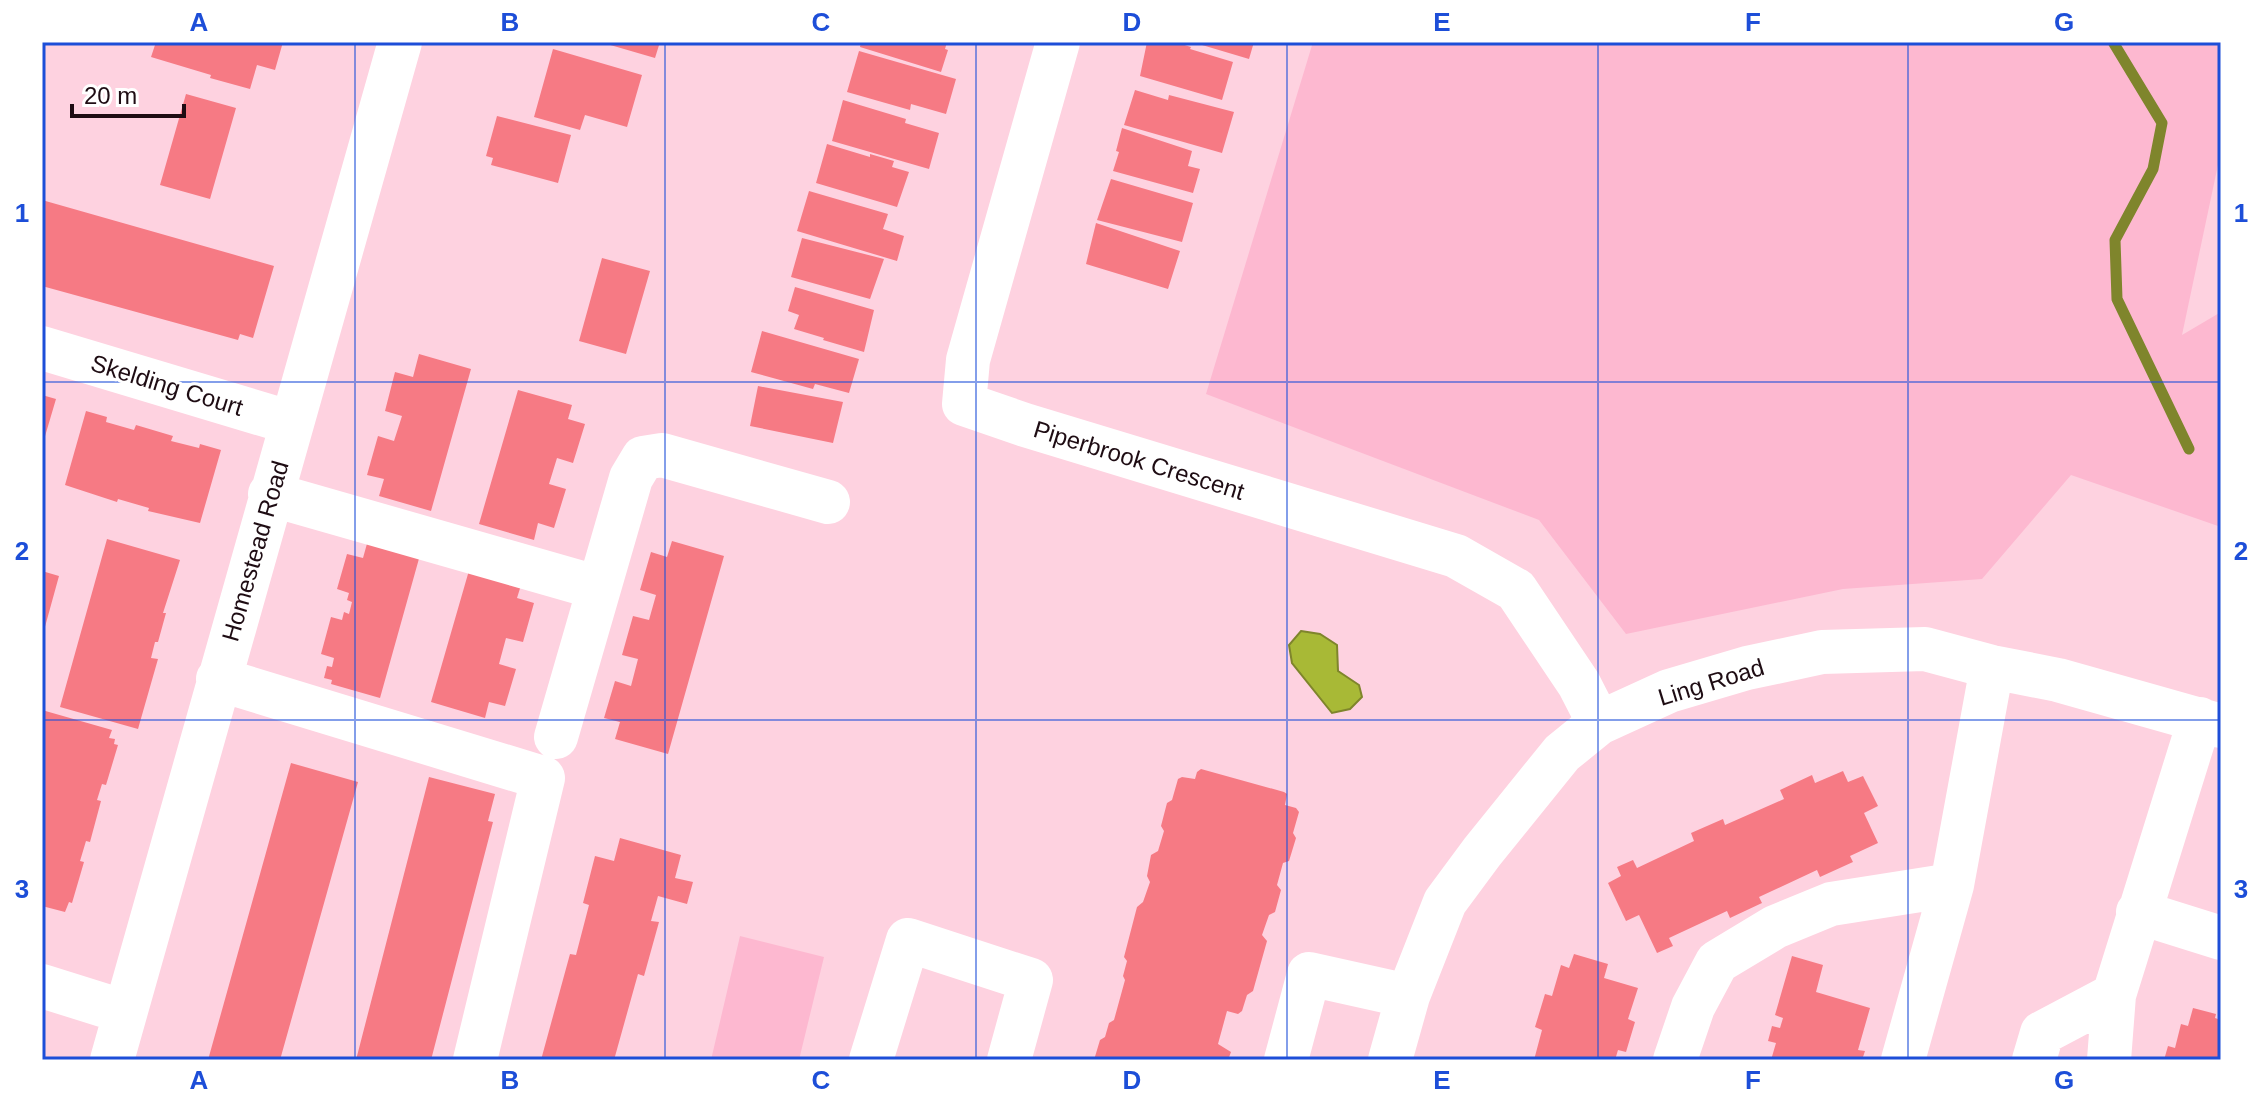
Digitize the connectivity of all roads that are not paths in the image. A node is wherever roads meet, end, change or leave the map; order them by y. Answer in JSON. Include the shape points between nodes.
{"nodes":[{"id":1,"x":400,"y":42,"type":"edge"},
{"id":2,"x":1058,"y":42,"type":"edge"},
{"id":3,"x":42,"y":348,"type":"edge"},
{"id":4,"x":292,"y":423,"type":"junction"},
{"id":5,"x":270,"y":494,"type":"junction"},
{"id":6,"x":828,"y":502,"type":"dead end"},
{"id":7,"x":599,"y":588,"type":"junction"},
{"id":8,"x":1992,"y":667,"type":"junction"},
{"id":9,"x":218,"y":679,"type":"junction"},
{"id":10,"x":2211,"y":722,"type":"edge"},
{"id":11,"x":1599,"y":723,"type":"junction"},
{"id":12,"x":556,"y":737,"type":"dead end"},
{"id":13,"x":1952,"y":885,"type":"junction"},
{"id":14,"x":2138,"y":912,"type":"junction"},
{"id":15,"x":2221,"y":938,"type":"edge"},
{"id":16,"x":42,"y":986,"type":"edge"},
{"id":17,"x":2114,"y":995,"type":"junction"},
{"id":18,"x":1408,"y":996,"type":"junction"},
{"id":19,"x":125,"y":1012,"type":"junction"},
{"id":20,"x":112,"y":1060,"type":"edge"},
{"id":21,"x":475,"y":1060,"type":"edge"},
{"id":22,"x":871,"y":1060,"type":"edge"},
{"id":23,"x":1009,"y":1060,"type":"edge"},
{"id":24,"x":1286,"y":1060,"type":"edge"},
{"id":25,"x":1390,"y":1060,"type":"edge"},
{"id":26,"x":1675,"y":1060,"type":"edge"},
{"id":27,"x":1903,"y":1060,"type":"edge"},
{"id":28,"x":2034,"y":1060,"type":"edge"},
{"id":29,"x":2109,"y":1060,"type":"edge"}],
"edges":[{"from":1,"to":4,"type":"street","name":"Homestead Road"},
{"from":2,"to":11,"type":"street","name":"Piperbrook Crescent","via":[[968,360],[964,404],[1456,556],[1516,590]]},
{"from":3,"to":4,"type":"street","name":"Skelding Court"},
{"from":4,"to":5,"type":"street","name":"Homestead Road"},
{"from":5,"to":7,"type":"street"},
{"from":5,"to":9,"type":"street","name":"Homestead Road"},
{"from":6,"to":7,"type":"street","via":[[662,455],[643,458],[631,478]]},
{"from":7,"to":12,"type":"street"},
{"from":8,"to":10,"type":"street","name":"Ling Road"},
{"from":8,"to":11,"type":"street","name":"Ling Road","via":[[1925,649],[1822,652],[1669,691]]},
{"from":8,"to":13,"type":"street"},
{"from":9,"to":19,"type":"street","name":"Homestead Road"},
{"from":9,"to":21,"type":"street","via":[[543,778]]},
{"from":10,"to":14,"type":"street"},
{"from":11,"to":18,"type":"street","name":"Ling Road","via":[[1562,753],[1445,902]]},
{"from":13,"to":26,"type":"street","via":[[1831,904],[1775,927],[1717,962],[1693,1007]]},
{"from":13,"to":27,"type":"street"},
{"from":14,"to":15,"type":"street"},
{"from":14,"to":17,"type":"street"},
{"from":16,"to":19,"type":"street"},
{"from":17,"to":28,"type":"street","via":[[2042,1033]]},
{"from":17,"to":29,"type":"street"},
{"from":18,"to":24,"type":"street","via":[[1309,974]]},
{"from":18,"to":25,"type":"street","name":"Ling Road"},
{"from":19,"to":20,"type":"street","name":"Homestead Road"},
{"from":22,"to":23,"type":"street","via":[[908,940],[1031,980]]}]}
